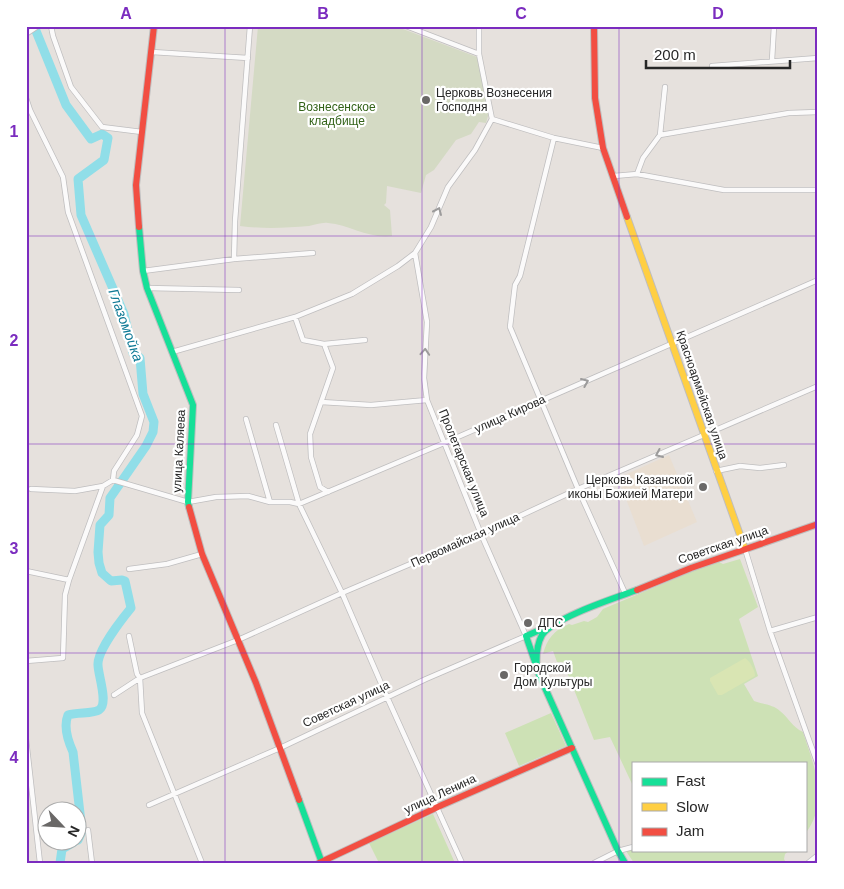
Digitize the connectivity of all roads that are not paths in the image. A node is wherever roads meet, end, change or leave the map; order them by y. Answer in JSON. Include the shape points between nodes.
{"nodes":[{"id":1,"x":38,"y":26,"type":"edge"},
{"id":2,"x":51,"y":26,"type":"edge"},
{"id":3,"x":154,"y":26,"type":"edge"},
{"id":4,"x":250,"y":26,"type":"edge"},
{"id":5,"x":406,"y":26,"type":"edge"},
{"id":6,"x":479,"y":26,"type":"edge"},
{"id":7,"x":594,"y":26,"type":"edge"},
{"id":8,"x":774,"y":26,"type":"edge"},
{"id":9,"x":26,"y":34,"type":"edge"},
{"id":10,"x":152,"y":52,"type":"junction"},
{"id":11,"x":479,"y":54,"type":"junction"},
{"id":12,"x":248,"y":58,"type":"junction"},
{"id":13,"x":818,"y":58,"type":"edge"},
{"id":14,"x":772,"y":60,"type":"junction"},
{"id":15,"x":712,"y":66,"type":"dead end"},
{"id":16,"x":665,"y":87,"type":"dead end"},
{"id":17,"x":26,"y":98,"type":"edge"},
{"id":18,"x":818,"y":112,"type":"edge"},
{"id":19,"x":492,"y":118,"type":"junction"},
{"id":20,"x":142,"y":132,"type":"junction"},
{"id":21,"x":660,"y":136,"type":"junction"},
{"id":22,"x":554,"y":138,"type":"junction"},
{"id":23,"x":603,"y":148,"type":"junction"},
{"id":24,"x":637,"y":174,"type":"junction"},
{"id":25,"x":614,"y":176,"type":"junction"},
{"id":26,"x":818,"y":190,"type":"edge"},
{"id":27,"x":313,"y":253,"type":"dead end"},
{"id":28,"x":414,"y":254,"type":"junction"},
{"id":29,"x":234,"y":259,"type":"junction"},
{"id":30,"x":143,"y":271,"type":"junction"},
{"id":31,"x":818,"y":280,"type":"edge"},
{"id":32,"x":147,"y":288,"type":"junction"},
{"id":33,"x":239,"y":290,"type":"dead end"},
{"id":34,"x":295,"y":317,"type":"junction"},
{"id":35,"x":365,"y":340,"type":"dead end"},
{"id":36,"x":324,"y":344,"type":"junction"},
{"id":37,"x":672,"y":344,"type":"junction"},
{"id":38,"x":172,"y":352,"type":"junction"},
{"id":39,"x":818,"y":386,"type":"edge"},
{"id":40,"x":427,"y":400,"type":"junction"},
{"id":41,"x":541,"y":401,"type":"junction"},
{"id":42,"x":321,"y":402,"type":"junction"},
{"id":43,"x":246,"y":419,"type":"dead end"},
{"id":44,"x":276,"y":425,"type":"dead end"},
{"id":45,"x":704,"y":434,"type":"junction"},
{"id":46,"x":444,"y":443,"type":"junction"},
{"id":47,"x":784,"y":465,"type":"dead end"},
{"id":48,"x":716,"y":471,"type":"junction"},
{"id":49,"x":113,"y":480,"type":"junction"},
{"id":50,"x":103,"y":486,"type":"junction"},
{"id":51,"x":31,"y":489,"type":"dead end"},
{"id":52,"x":578,"y":489,"type":"junction"},
{"id":53,"x":328,"y":492,"type":"junction"},
{"id":54,"x":188,"y":502,"type":"junction"},
{"id":55,"x":270,"y":502,"type":"junction"},
{"id":56,"x":299,"y":504,"type":"junction"},
{"id":57,"x":818,"y":524,"type":"edge"},
{"id":58,"x":481,"y":534,"type":"junction"},
{"id":59,"x":745,"y":549,"type":"junction"},
{"id":60,"x":202,"y":554,"type":"junction"},
{"id":61,"x":129,"y":569,"type":"dead end"},
{"id":62,"x":26,"y":571,"type":"edge"},
{"id":63,"x":69,"y":580,"type":"junction"},
{"id":64,"x":342,"y":593,"type":"junction"},
{"id":65,"x":625,"y":593,"type":"junction"},
{"id":66,"x":818,"y":617,"type":"edge"},
{"id":67,"x":554,"y":623,"type":"junction"},
{"id":68,"x":770,"y":631,"type":"junction"},
{"id":69,"x":542,"y":635,"type":"joint"},
{"id":70,"x":129,"y":636,"type":"dead end"},
{"id":71,"x":526,"y":636,"type":"junction"},
{"id":72,"x":238,"y":640,"type":"junction"},
{"id":73,"x":26,"y":661,"type":"edge"},
{"id":74,"x":537,"y":670,"type":"junction"},
{"id":75,"x":140,"y":678,"type":"junction"},
{"id":76,"x":114,"y":696,"type":"dead end"},
{"id":77,"x":387,"y":697,"type":"junction"},
{"id":78,"x":26,"y":739,"type":"edge"},
{"id":79,"x":280,"y":748,"type":"junction"},
{"id":80,"x":572,"y":748,"type":"junction"},
{"id":81,"x":818,"y":765,"type":"edge"},
{"id":82,"x":29,"y":780,"type":"edge"},
{"id":83,"x":175,"y":795,"type":"junction"},
{"id":84,"x":149,"y":805,"type":"dead end"},
{"id":85,"x":437,"y":808,"type":"junction"},
{"id":86,"x":88,"y":830,"type":"dead end"},
{"id":87,"x":632,"y":847,"type":"edge"},
{"id":88,"x":618,"y":851,"type":"junction"},
{"id":89,"x":818,"y":855,"type":"edge"},
{"id":90,"x":321,"y":862,"type":"edge"},
{"id":91,"x":40,"y":863,"type":"edge"},
{"id":92,"x":92,"y":863,"type":"edge"},
{"id":93,"x":202,"y":863,"type":"edge"},
{"id":94,"x":462,"y":863,"type":"edge"},
{"id":95,"x":594,"y":863,"type":"edge"},
{"id":96,"x":625,"y":863,"type":"edge"},
{"id":97,"x":808,"y":863,"type":"edge"}],
"edges":[{"from":1,"to":9,"type":"street"},
{"from":2,"to":20,"type":"street","via":[[72,87],[102,127]]},
{"from":3,"to":10,"type":"main road","name":"улица Каляева"},
{"from":4,"to":12,"type":"street"},
{"from":5,"to":11,"type":"street"},
{"from":6,"to":11,"type":"street"},
{"from":7,"to":23,"type":"main road","name":"Красноармейская улица","via":[[595,98]]},
{"from":8,"to":14,"type":"street"},
{"from":10,"to":12,"type":"street"},
{"from":10,"to":20,"type":"main road","name":"улица Каляева"},
{"from":11,"to":19,"type":"street"},
{"from":12,"to":29,"type":"street"},
{"from":13,"to":14,"type":"street"},
{"from":14,"to":15,"type":"street"},
{"from":16,"to":21,"type":"street"},
{"from":17,"to":49,"type":"street","via":[[63,177],[68,212],[142,416],[137,435],[114,471]]},
{"from":18,"to":21,"type":"street","via":[[789,113]]},
{"from":19,"to":22,"type":"street"},
{"from":28,"to":19,"type":"street","one_way":true,"via":[[431,227],[448,187],[475,150]]},
{"from":20,"to":30,"type":"main road","name":"улица Каляева","via":[[136,185]]},
{"from":21,"to":24,"type":"street","via":[[643,158]]},
{"from":22,"to":23,"type":"street"},
{"from":22,"to":41,"type":"street","via":[[520,276],[515,285],[510,328]]},
{"from":23,"to":25,"type":"main road","name":"Красноармейская улица"},
{"from":24,"to":25,"type":"street"},
{"from":24,"to":26,"type":"street","via":[[724,190]]},
{"from":25,"to":37,"type":"main road","name":"Красноармейская улица"},
{"from":27,"to":29,"type":"street"},
{"from":28,"to":34,"type":"street","via":[[352,294]]},
{"from":40,"to":28,"type":"street","name":"Пролетарская улица","one_way":true,"via":[[424,378],[427,322]]},
{"from":29,"to":30,"type":"street"},
{"from":30,"to":32,"type":"main road","name":"улица Каляева"},
{"from":31,"to":37,"type":"street","name":"улица Кирова"},
{"from":32,"to":33,"type":"street"},
{"from":32,"to":38,"type":"main road","name":"улица Каляева"},
{"from":34,"to":36,"type":"street","via":[[303,340]]},
{"from":34,"to":38,"type":"street"},
{"from":35,"to":36,"type":"street"},
{"from":36,"to":42,"type":"street","via":[[333,368]]},
{"from":41,"to":37,"type":"street","name":"улица Кирова","one_way":true},
{"from":37,"to":45,"type":"main road","name":"Красноармейская улица"},
{"from":38,"to":54,"type":"main road","name":"улица Каляева","via":[[193,406]]},
{"from":39,"to":45,"type":"street","name":"Первомайская улица"},
{"from":40,"to":42,"type":"street","via":[[371,405]]},
{"from":40,"to":46,"type":"street","name":"Пролетарская улица"},
{"from":41,"to":46,"type":"street","name":"улица Кирова"},
{"from":41,"to":52,"type":"street"},
{"from":42,"to":53,"type":"street","via":[[310,434],[311,457],[320,487]]},
{"from":43,"to":55,"type":"street"},
{"from":44,"to":56,"type":"street"},
{"from":45,"to":48,"type":"main road","name":"Красноармейская улица"},
{"from":45,"to":52,"type":"street","name":"Первомайская улица","one_way":true},
{"from":46,"to":53,"type":"street","name":"улица Кирова"},
{"from":46,"to":58,"type":"street","name":"Пролетарская улица"},
{"from":47,"to":48,"type":"street","via":[[740,466]]},
{"from":48,"to":59,"type":"main road","name":"Красноармейская улица"},
{"from":49,"to":50,"type":"street"},
{"from":49,"to":54,"type":"street","name":"улица Кирова"},
{"from":50,"to":51,"type":"street","via":[[75,491]]},
{"from":50,"to":63,"type":"street"},
{"from":52,"to":58,"type":"street","name":"Первомайская улица"},
{"from":52,"to":65,"type":"street"},
{"from":53,"to":56,"type":"street","name":"улица Кирова"},
{"from":54,"to":55,"type":"street","name":"улица Кирова","via":[[248,496]]},
{"from":54,"to":60,"type":"main road","name":"улица Каляева"},
{"from":55,"to":56,"type":"street","name":"улица Кирова"},
{"from":56,"to":64,"type":"street"},
{"from":57,"to":59,"type":"main road","name":"Советская улица"},
{"from":58,"to":64,"type":"street","name":"Первомайская улица"},
{"from":58,"to":71,"type":"street","name":"Пролетарская улица"},
{"from":59,"to":65,"type":"main road","name":"Советская улица"},
{"from":59,"to":68,"type":"street","name":"Красноармейская улица"},
{"from":60,"to":61,"type":"street","via":[[167,564]]},
{"from":60,"to":72,"type":"main road","name":"улица Каляева"},
{"from":62,"to":63,"type":"street"},
{"from":63,"to":73,"type":"street","via":[[65,595],[63,658]]},
{"from":64,"to":72,"type":"street","name":"Первомайская улица"},
{"from":64,"to":77,"type":"street"},
{"from":65,"to":67,"type":"main road","name":"Советская улица"},
{"from":66,"to":68,"type":"street"},
{"from":67,"to":69,"type":"main road","name":"Советская улица"},
{"from":67,"to":71,"type":"main road","name":"Советская улица"},
{"from":68,"to":81,"type":"street","name":"Красноармейская улица"},
{"from":69,"to":74,"type":"main road","name":"Пролетарская улица","via":[[537,652]]},
{"from":70,"to":75,"type":"street"},
{"from":71,"to":74,"type":"main road","name":"Пролетарская улица"},
{"from":71,"to":77,"type":"street","name":"Советская улица"},
{"from":72,"to":75,"type":"street","name":"Первомайская улица"},
{"from":72,"to":79,"type":"main road","name":"улица Каляева"},
{"from":74,"to":80,"type":"main road","name":"Пролетарская улица"},
{"from":75,"to":76,"type":"street","name":"Первомайская улица"},
{"from":75,"to":83,"type":"street","via":[[142,713]]},
{"from":77,"to":79,"type":"street","name":"Советская улица"},
{"from":77,"to":85,"type":"street"},
{"from":78,"to":82,"type":"street"},
{"from":79,"to":83,"type":"street","name":"Советская улица"},
{"from":79,"to":90,"type":"main road","name":"улица Каляева"},
{"from":80,"to":85,"type":"main road","name":"улица Ленина"},
{"from":80,"to":88,"type":"main road","name":"Пролетарская улица"},
{"from":82,"to":91,"type":"street"},
{"from":83,"to":84,"type":"street","name":"Советская улица"},
{"from":83,"to":93,"type":"street"},
{"from":85,"to":90,"type":"main road","name":"улица Ленина"},
{"from":85,"to":94,"type":"street"},
{"from":86,"to":92,"type":"street"},
{"from":87,"to":88,"type":"street"},
{"from":88,"to":95,"type":"street"},
{"from":88,"to":96,"type":"main road","name":"Пролетарская улица"},
{"from":89,"to":97,"type":"street"}]}
